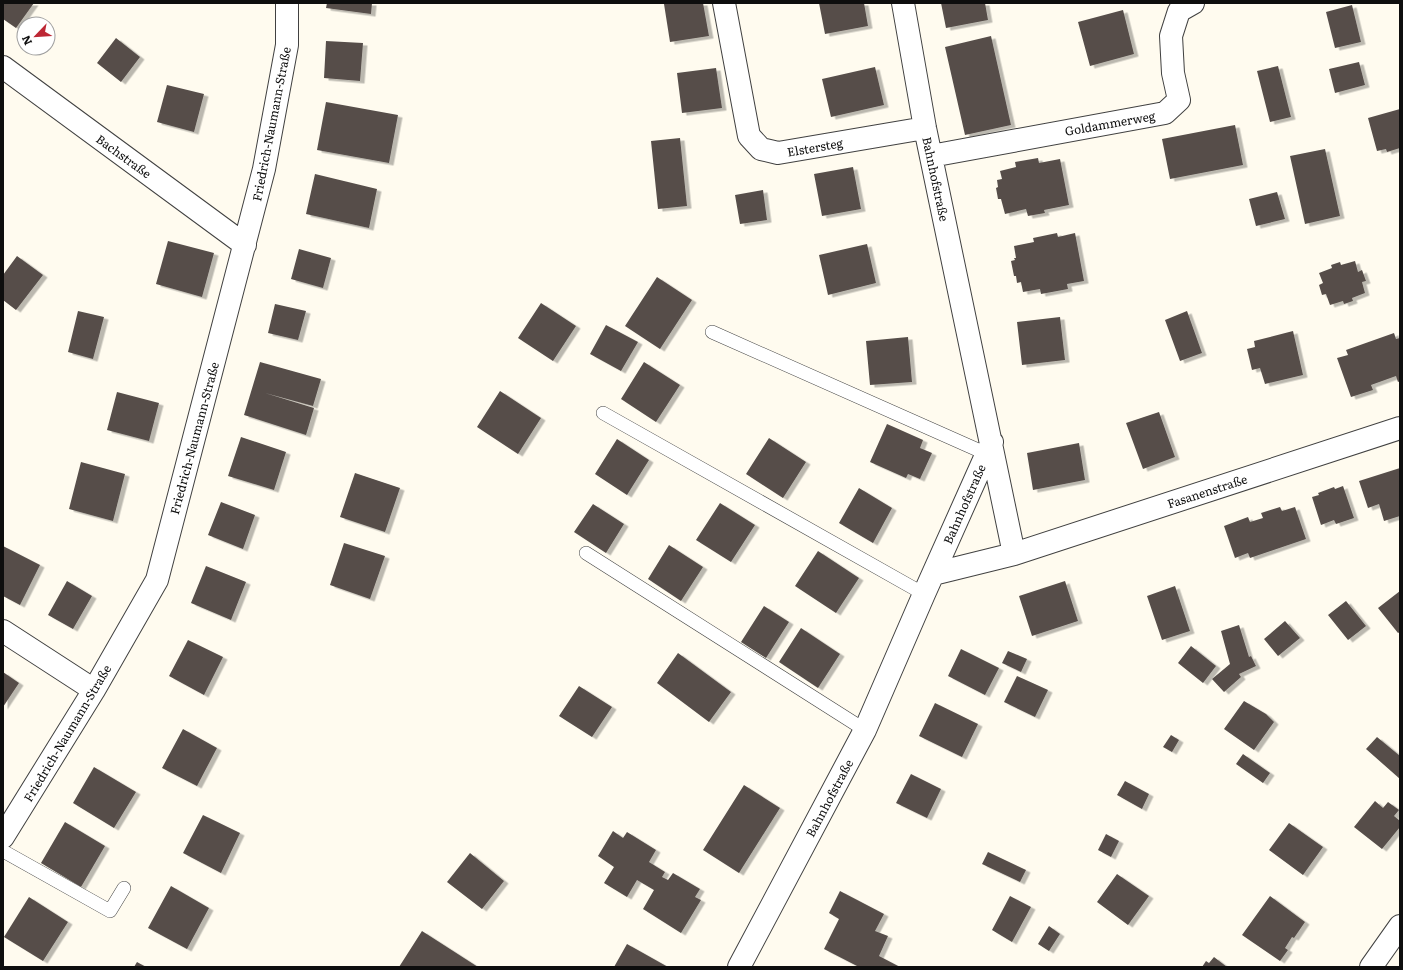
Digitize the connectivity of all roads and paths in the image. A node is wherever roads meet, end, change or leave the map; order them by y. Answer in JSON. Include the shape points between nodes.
{"nodes":[{"id":1,"x":287,"y":3,"type":"edge"},
{"id":2,"x":724,"y":3,"type":"edge"},
{"id":3,"x":903,"y":3,"type":"edge"},
{"id":4,"x":1193,"y":3,"type":"edge"},
{"id":5,"x":3,"y":67,"type":"edge"},
{"id":6,"x":925,"y":128,"type":"junction"},
{"id":7,"x":931,"y":156,"type":"junction"},
{"id":8,"x":245,"y":245,"type":"junction"},
{"id":9,"x":712,"y":332,"type":"dead end"},
{"id":10,"x":603,"y":413,"type":"dead end"},
{"id":11,"x":1400,"y":428,"type":"edge"},
{"id":12,"x":989,"y":448,"type":"junction"},
{"id":13,"x":586,"y":553,"type":"dead end"},
{"id":14,"x":1014,"y":554,"type":"junction"},
{"id":15,"x":933,"y":574,"type":"junction"},
{"id":16,"x":924,"y":594,"type":"junction"},
{"id":17,"x":3,"y":631,"type":"edge"},
{"id":18,"x":94,"y":690,"type":"junction"},
{"id":19,"x":866,"y":730,"type":"junction"},
{"id":20,"x":3,"y":837,"type":"edge"},
{"id":21,"x":3,"y":851,"type":"edge"},
{"id":22,"x":124,"y":888,"type":"dead end"},
{"id":23,"x":1400,"y":926,"type":"edge"},
{"id":24,"x":739,"y":967,"type":"edge"},
{"id":25,"x":1371,"y":967,"type":"edge"}],
"edges":[{"from":1,"to":8,"type":"street","name":"Friedrich-Naumann-Straße","via":[[287,45],[264,169]]},
{"from":2,"to":6,"type":"street","name":"Elstersteg","via":[[749,136],[761,149],[778,154]]},
{"from":3,"to":6,"type":"street","name":"Bahnhofstraße"},
{"from":4,"to":7,"type":"street","name":"Goldammerweg","via":[[1179,11],[1171,36],[1173,74],[1179,100],[1165,113]]},
{"from":5,"to":8,"type":"street","name":"Bachstraße"},
{"from":6,"to":7,"type":"street","name":"Bahnhofstraße"},
{"from":7,"to":12,"type":"street","name":"Bahnhofstraße"},
{"from":8,"to":18,"type":"street","name":"Friedrich-Naumann-Straße","via":[[157,580]]},
{"from":9,"to":12,"type":"lane"},
{"from":10,"to":16,"type":"lane"},
{"from":11,"to":14,"type":"street","name":"Fasanenstraße"},
{"from":12,"to":14,"type":"street"},
{"from":12,"to":15,"type":"street","name":"Bahnhofstraße"},
{"from":13,"to":19,"type":"lane"},
{"from":14,"to":15,"type":"street","name":"Fasanenstraße"},
{"from":15,"to":16,"type":"street","name":"Bahnhofstraße"},
{"from":16,"to":19,"type":"street","name":"Bahnhofstraße"},
{"from":17,"to":18,"type":"street"},
{"from":18,"to":20,"type":"street","name":"Friedrich-Naumann-Straße"},
{"from":19,"to":24,"type":"street","name":"Bahnhofstraße"},
{"from":21,"to":22,"type":"lane","via":[[110,911]]},
{"from":23,"to":25,"type":"street"}]}
